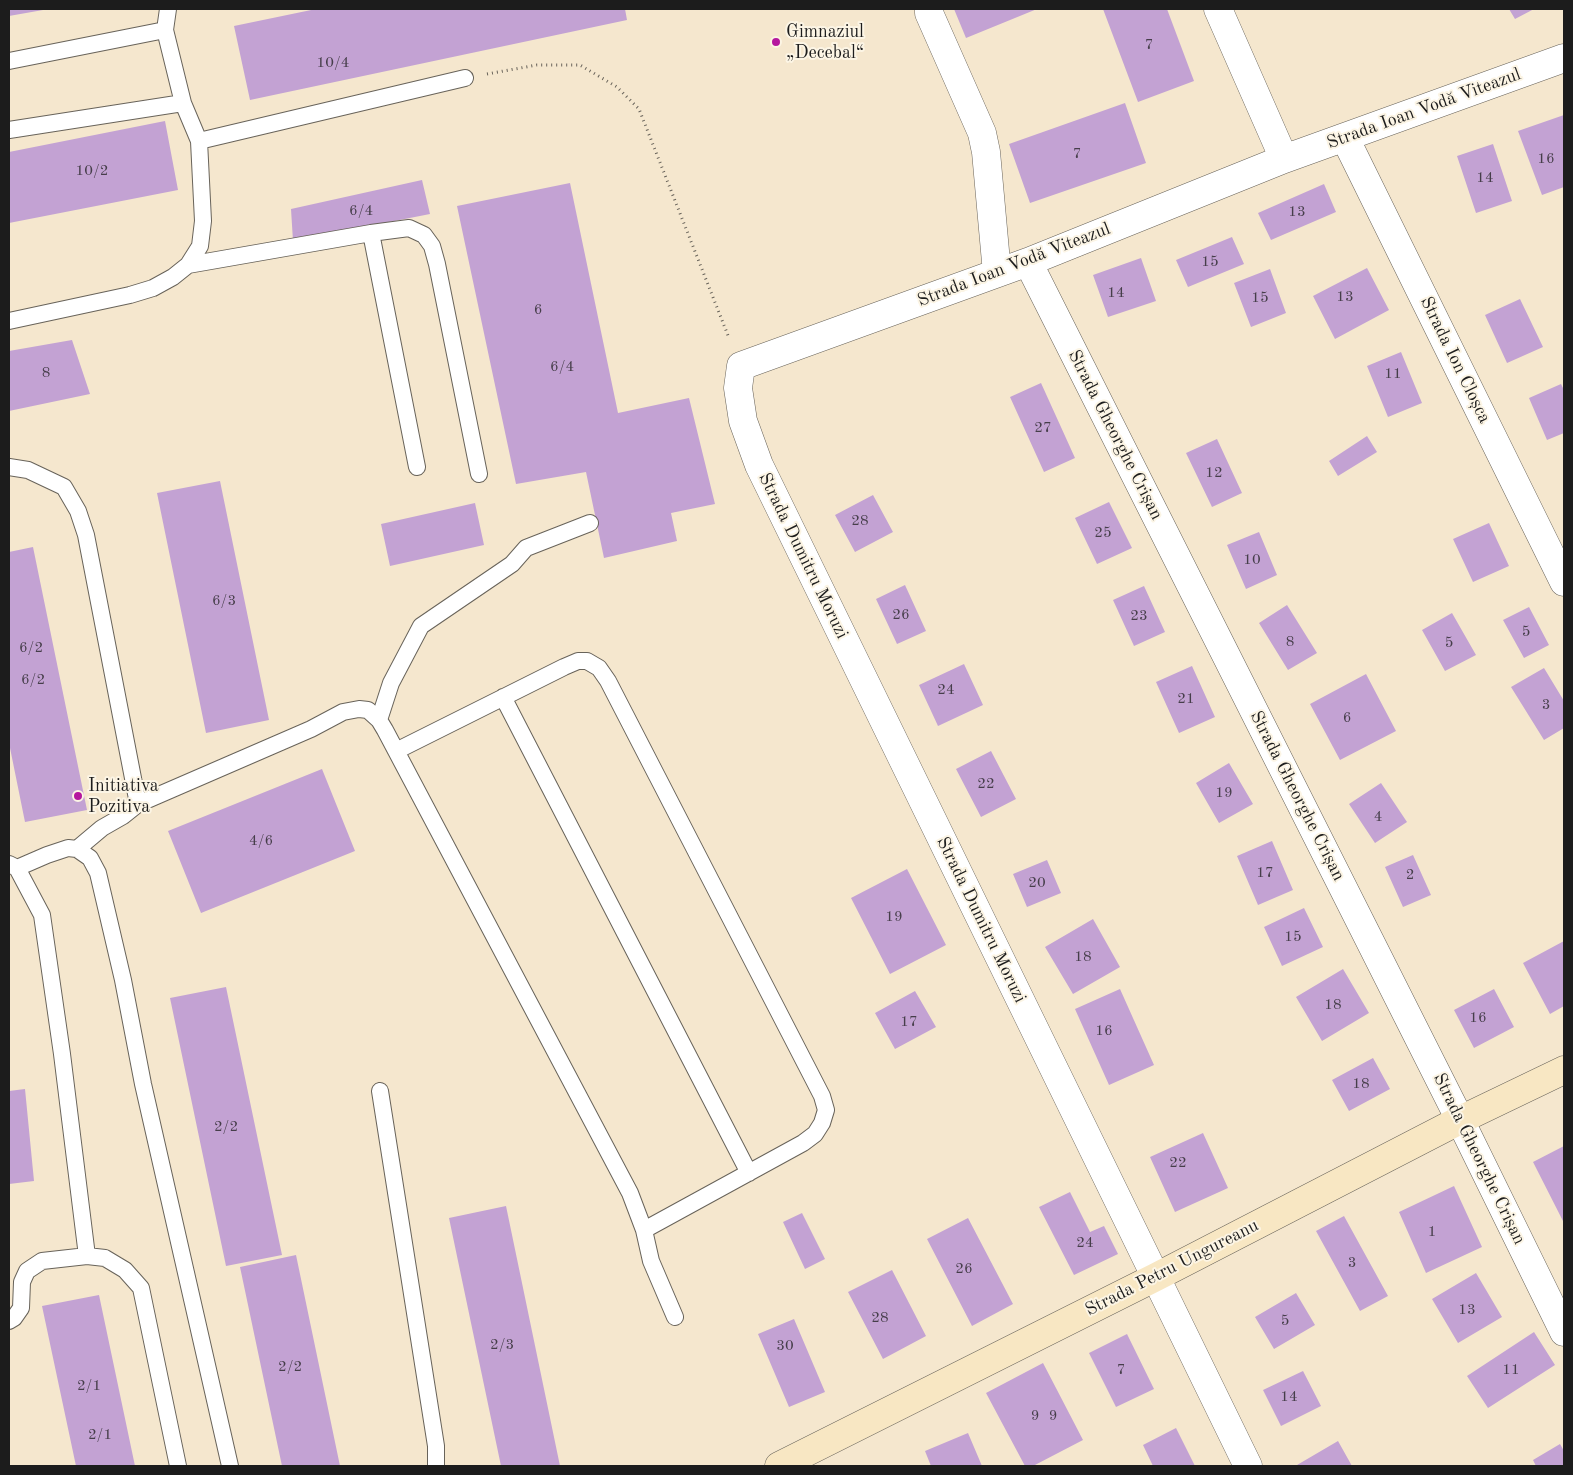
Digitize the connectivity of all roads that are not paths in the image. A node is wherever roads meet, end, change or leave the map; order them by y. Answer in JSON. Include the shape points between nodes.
{"nodes":[{"id":1,"x":168,"y":9,"type":"edge"},
{"id":2,"x":929,"y":9,"type":"edge"},
{"id":3,"x":1218,"y":9,"type":"edge"},
{"id":4,"x":165,"y":30,"type":"junction"},
{"id":5,"x":1564,"y":58,"type":"edge"},
{"id":6,"x":9,"y":60,"type":"edge"},
{"id":7,"x":465,"y":78,"type":"road end"},
{"id":8,"x":183,"y":103,"type":"junction"},
{"id":9,"x":9,"y":130,"type":"edge"},
{"id":10,"x":1346,"y":138,"type":"junction"},
{"id":11,"x":199,"y":141,"type":"junction"},
{"id":12,"x":1284,"y":159,"type":"junction"},
{"id":13,"x":371,"y":233,"type":"junction"},
{"id":14,"x":1028,"y":262,"type":"junction"},
{"id":15,"x":188,"y":265,"type":"junction"},
{"id":16,"x":997,"y":273,"type":"junction"},
{"id":17,"x":9,"y":321,"type":"edge"},
{"id":18,"x":741,"y":366,"type":"joint"},
{"id":19,"x":417,"y":466,"type":"dead end"},
{"id":20,"x":9,"y":467,"type":"edge"},
{"id":21,"x":479,"y":474,"type":"dead end"},
{"id":22,"x":590,"y":523,"type":"dead end"},
{"id":23,"x":1564,"y":582,"type":"edge"},
{"id":24,"x":503,"y":697,"type":"junction"},
{"id":25,"x":379,"y":720,"type":"junction"},
{"id":26,"x":396,"y":751,"type":"junction"},
{"id":27,"x":138,"y":804,"type":"junction"},
{"id":28,"x":77,"y":849,"type":"junction"},
{"id":29,"x":13,"y":866,"type":"edge"},
{"id":30,"x":1564,"y":1070,"type":"edge"},
{"id":31,"x":380,"y":1091,"type":"dead end"},
{"id":32,"x":1460,"y":1120,"type":"junction"},
{"id":33,"x":749,"y":1173,"type":"junction"},
{"id":34,"x":644,"y":1230,"type":"junction"},
{"id":35,"x":87,"y":1256,"type":"junction"},
{"id":36,"x":1156,"y":1277,"type":"junction"},
{"id":37,"x":675,"y":1317,"type":"dead end"},
{"id":38,"x":9,"y":1321,"type":"edge"},
{"id":39,"x":1564,"y":1332,"type":"edge"},
{"id":40,"x":178,"y":1466,"type":"edge"},
{"id":41,"x":230,"y":1466,"type":"edge"},
{"id":42,"x":436,"y":1466,"type":"edge"},
{"id":43,"x":779,"y":1466,"type":"edge"},
{"id":44,"x":1248,"y":1466,"type":"edge"}],
"edges":[{"from":1,"to":4,"type":"lane"},
{"from":2,"to":16,"type":"street","via":[[982,133]]},
{"from":3,"to":12,"type":"street"},
{"from":4,"to":6,"type":"lane"},
{"from":4,"to":8,"type":"lane"},
{"from":5,"to":10,"type":"street","name":"Strada Ioan Vodă Viteazul"},
{"from":7,"to":11,"type":"lane"},
{"from":8,"to":9,"type":"lane"},
{"from":8,"to":11,"type":"lane"},
{"from":10,"to":12,"type":"street","name":"Strada Ioan Vodă Viteazul"},
{"from":10,"to":23,"type":"street","name":"Strada Ion Cloșca"},
{"from":11,"to":15,"type":"lane","via":[[203,221],[200,246]]},
{"from":12,"to":14,"type":"street","name":"Strada Ioan Vodă Viteazul"},
{"from":13,"to":15,"type":"lane"},
{"from":13,"to":19,"type":"lane"},
{"from":13,"to":21,"type":"lane","via":[[409,228],[424,235],[432,246]]},
{"from":14,"to":16,"type":"street","name":"Strada Ioan Vodă Viteazul"},
{"from":14,"to":32,"type":"street","name":"Strada Gheorghe Crișan"},
{"from":15,"to":17,"type":"lane","via":[[146,291]]},
{"from":16,"to":18,"type":"street","name":"Strada Ioan Vodă Viteazul"},
{"from":18,"to":36,"type":"street","name":"Strada Dumitru Moruzi","via":[[738,388],[743,421],[759,465]]},
{"from":20,"to":27,"type":"lane","via":[[28,470],[64,487],[78,511],[86,535]]},
{"from":22,"to":25,"type":"lane","via":[[526,548],[512,564],[421,626],[391,684]]},
{"from":24,"to":26,"type":"lane"},
{"from":24,"to":33,"type":"lane"},
{"from":24,"to":33,"type":"lane","via":[[578,661],[587,661],[599,668],[608,681],[822,1096],[826,1110],[815,1134]]},
{"from":25,"to":26,"type":"lane"},
{"from":25,"to":27,"type":"lane","via":[[368,710],[343,712]]},
{"from":26,"to":34,"type":"lane","via":[[630,1193]]},
{"from":27,"to":28,"type":"lane"},
{"from":28,"to":29,"type":"lane","via":[[68,848]]},
{"from":28,"to":41,"type":"lane","via":[[90,858],[98,873]]},
{"from":29,"to":35,"type":"lane","via":[[42,915]]},
{"from":30,"to":32,"type":"main road","name":"Strada Petru Ungureanu"},
{"from":31,"to":42,"type":"lane","via":[[436,1446]]},
{"from":32,"to":36,"type":"main road","name":"Strada Petru Ungureanu"},
{"from":32,"to":39,"type":"street","name":"Strada Gheorghe Crișan"},
{"from":33,"to":34,"type":"lane"},
{"from":34,"to":37,"type":"lane","via":[[650,1262]]},
{"from":35,"to":38,"type":"lane","via":[[42,1260],[27,1270],[22,1282],[21,1308]]},
{"from":35,"to":40,"type":"lane","via":[[105,1258],[125,1270],[141,1288]]},
{"from":36,"to":43,"type":"main road","name":"Strada Petru Ungureanu"},
{"from":36,"to":44,"type":"street","name":"Strada Dumitru Moruzi"}]}
